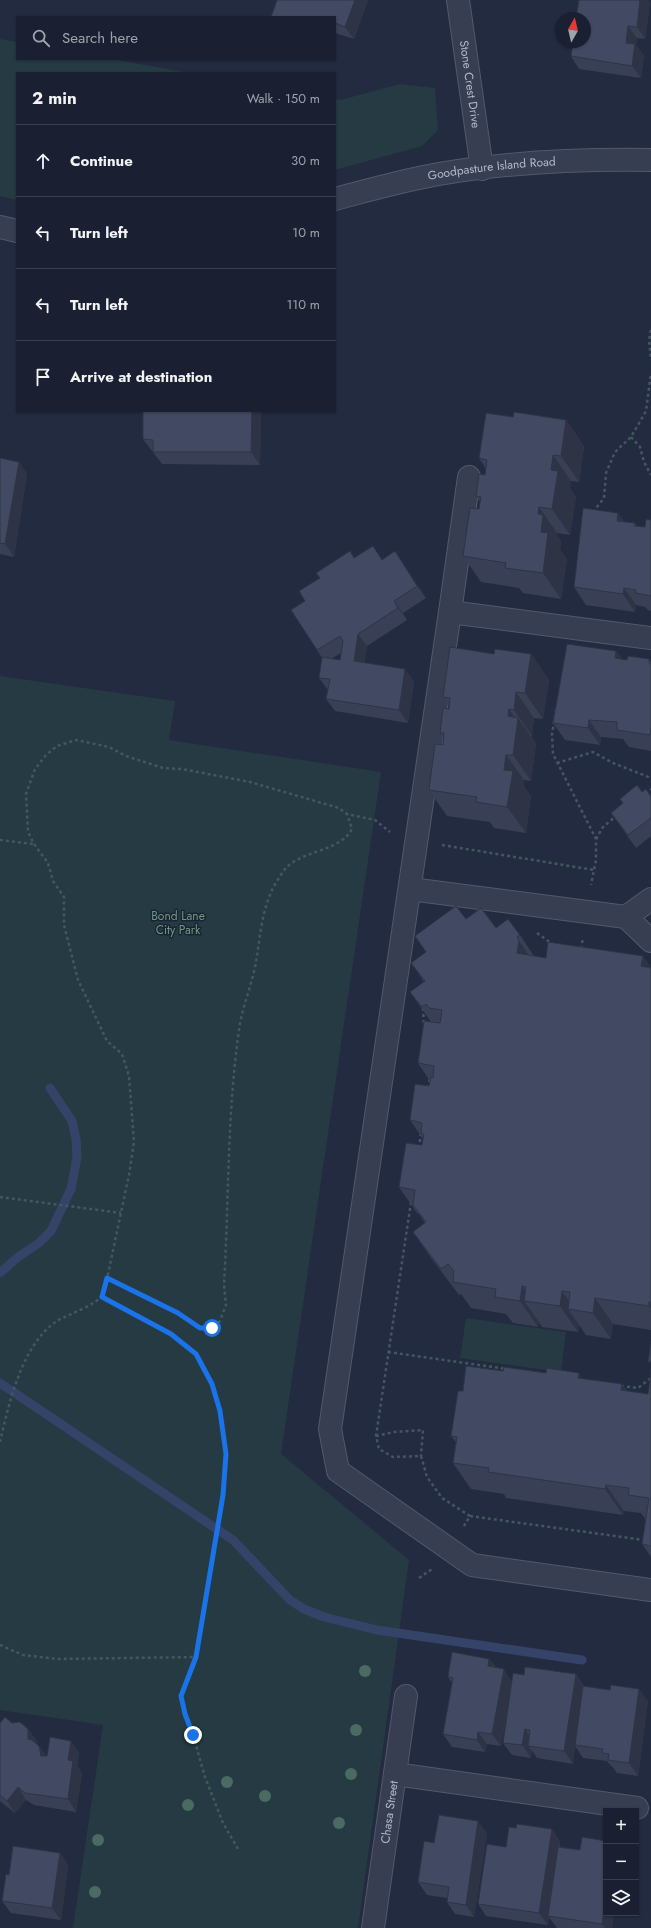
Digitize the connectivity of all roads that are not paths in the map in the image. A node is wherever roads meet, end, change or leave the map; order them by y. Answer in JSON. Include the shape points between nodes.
{"nodes":[{"id":1,"x":458,"y":0,"type":"edge"},
{"id":2,"x":651,"y":160,"type":"edge"},
{"id":3,"x":482,"y":168,"type":"junction"},
{"id":4,"x":336,"y":199,"type":"edge"},
{"id":5,"x":0,"y":227,"type":"edge"},
{"id":6,"x":16,"y":230,"type":"edge"},
{"id":7,"x":469,"y":477,"type":"dead end"},
{"id":8,"x":450,"y":612,"type":"junction"},
{"id":9,"x":651,"y":638,"type":"edge"},
{"id":10,"x":410,"y":889,"type":"junction"},
{"id":11,"x":651,"y":898,"type":"edge"},
{"id":12,"x":626,"y":917,"type":"junction"},
{"id":13,"x":651,"y":941,"type":"edge"},
{"id":14,"x":651,"y":1590,"type":"edge"},
{"id":15,"x":406,"y":1696,"type":"dead end"},
{"id":16,"x":395,"y":1774,"type":"junction"},
{"id":17,"x":637,"y":1808,"type":"dead end"},
{"id":18,"x":372,"y":1928,"type":"edge"}],
"edges":[{"from":1,"to":3,"type":"street","name":"Stone Crest Drive"},
{"from":2,"to":3,"type":"street","name":"Goodpasture Island Road","via":[[590,160]]},
{"from":3,"to":4,"type":"street","name":"Goodpasture Island Road","via":[[438,174]]},
{"from":5,"to":6,"type":"street"},
{"from":7,"to":8,"type":"street"},
{"from":8,"to":9,"type":"street"},
{"from":8,"to":10,"type":"street"},
{"from":10,"to":12,"type":"street"},
{"from":10,"to":14,"type":"street","via":[[330,1429],[338,1471],[472,1566]]},
{"from":11,"to":12,"type":"street"},
{"from":12,"to":13,"type":"street"},
{"from":15,"to":16,"type":"street","name":"Chasa Street"},
{"from":16,"to":17,"type":"street"},
{"from":16,"to":18,"type":"street","name":"Chasa Street"}]}
